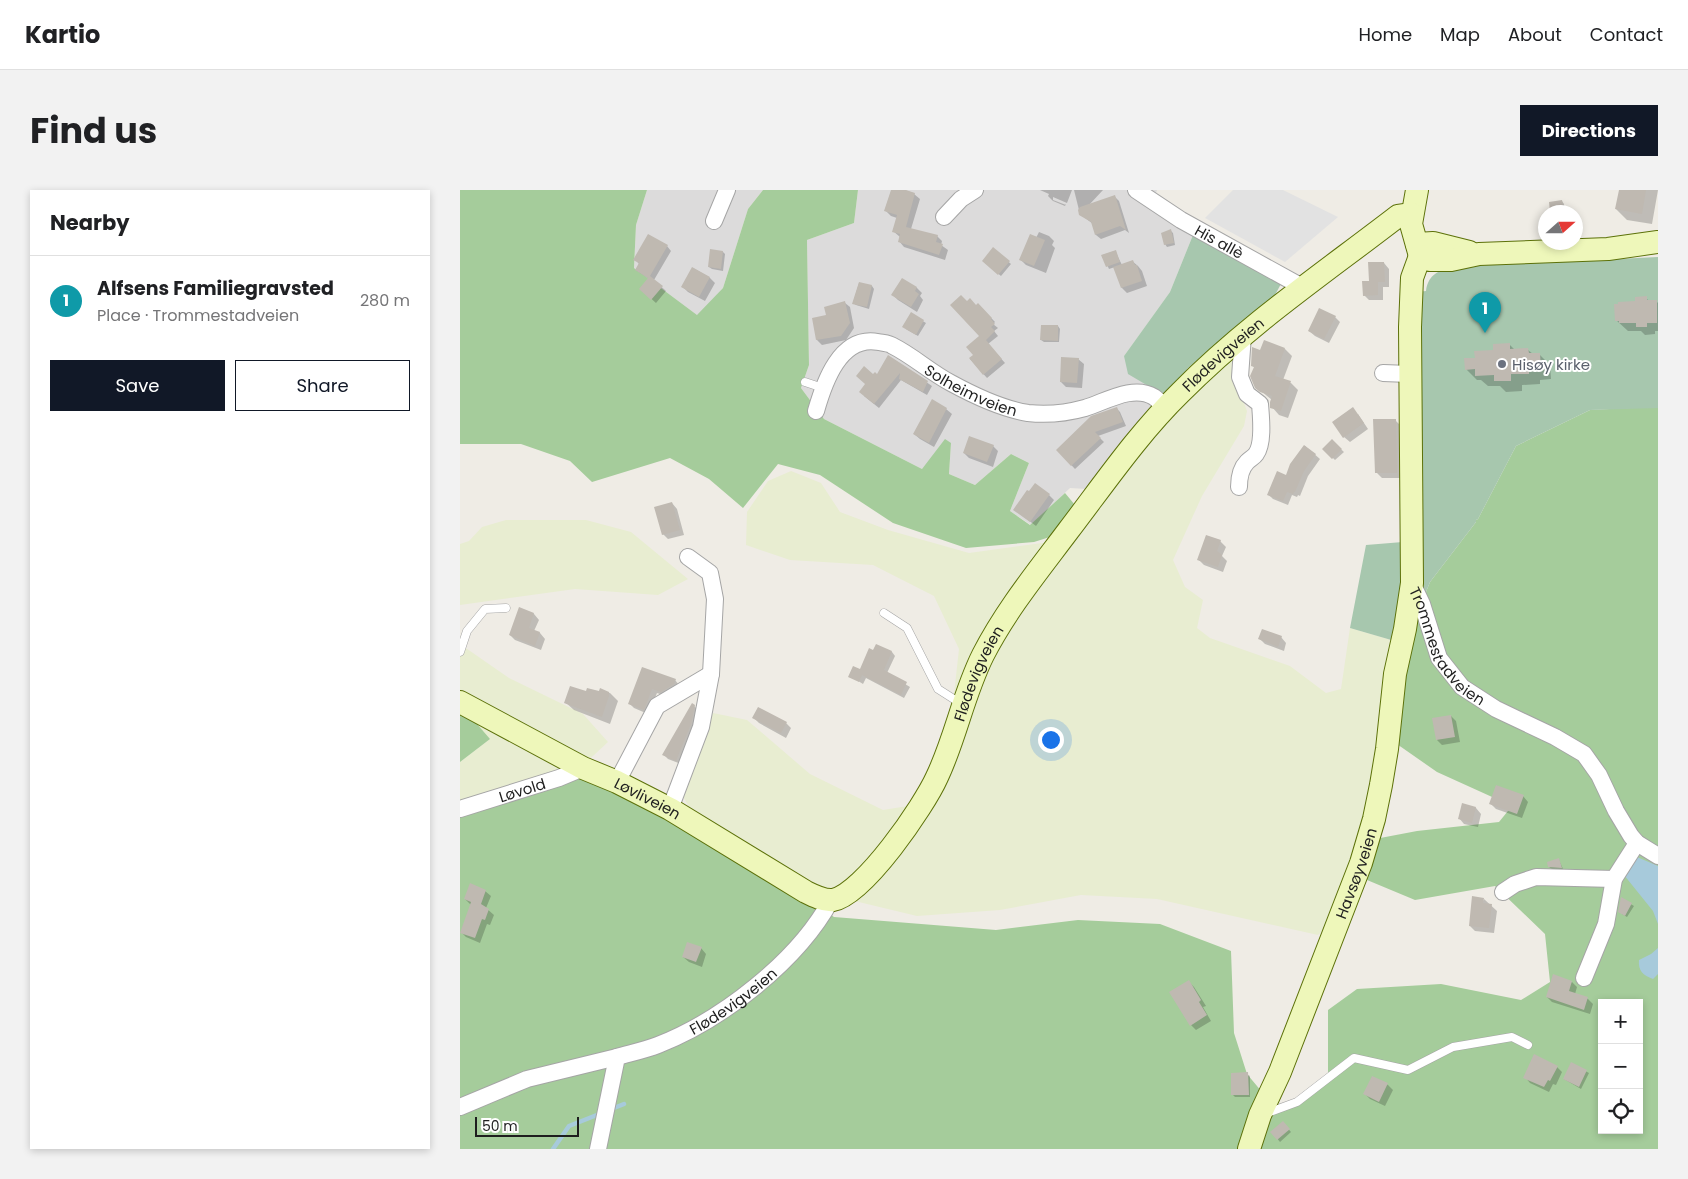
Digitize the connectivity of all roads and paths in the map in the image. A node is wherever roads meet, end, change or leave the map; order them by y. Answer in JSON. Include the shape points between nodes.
{"nodes":[{"id":1,"x":727,"y":190,"type":"edge"},
{"id":2,"x":975,"y":190,"type":"edge"},
{"id":3,"x":1136,"y":190,"type":"edge"},
{"id":4,"x":1417,"y":190,"type":"edge"},
{"id":5,"x":1412,"y":214,"type":"junction"},
{"id":6,"x":944,"y":218,"type":"dead end"},
{"id":7,"x":714,"y":221,"type":"dead end"},
{"id":8,"x":1658,"y":242,"type":"edge"},
{"id":9,"x":1418,"y":250,"type":"junction"},
{"id":10,"x":1304,"y":288,"type":"junction"},
{"id":11,"x":1243,"y":335,"type":"junction"},
{"id":12,"x":1383,"y":373,"type":"dead end"},
{"id":13,"x":1409,"y":374,"type":"junction"},
{"id":14,"x":804,"y":382,"type":"dead end"},
{"id":15,"x":823,"y":388,"type":"junction"},
{"id":16,"x":1165,"y":407,"type":"junction"},
{"id":17,"x":816,"y":411,"type":"dead end"},
{"id":18,"x":1239,"y":487,"type":"dead end"},
{"id":19,"x":688,"y":557,"type":"dead end"},
{"id":20,"x":1412,"y":583,"type":"junction"},
{"id":21,"x":506,"y":608,"type":"dead end"},
{"id":22,"x":884,"y":612,"type":"dead end"},
{"id":23,"x":460,"y":652,"type":"edge"},
{"id":24,"x":711,"y":674,"type":"junction"},
{"id":25,"x":460,"y":702,"type":"edge"},
{"id":26,"x":962,"y":704,"type":"junction"},
{"id":27,"x":583,"y":768,"type":"junction"},
{"id":28,"x":617,"y":782,"type":"junction"},
{"id":29,"x":460,"y":809,"type":"edge"},
{"id":30,"x":670,"y":809,"type":"junction"},
{"id":31,"x":1637,"y":843,"type":"junction"},
{"id":32,"x":1658,"y":856,"type":"edge"},
{"id":33,"x":1614,"y":878,"type":"junction"},
{"id":34,"x":1503,"y":892,"type":"dead end"},
{"id":35,"x":831,"y":900,"type":"junction"},
{"id":36,"x":1584,"y":978,"type":"dead end"},
{"id":37,"x":1528,"y":1045,"type":"dead end"},
{"id":38,"x":617,"y":1057,"type":"junction"},
{"id":39,"x":460,"y":1106,"type":"edge"},
{"id":40,"x":1260,"y":1116,"type":"junction"},
{"id":41,"x":600,"y":1142,"type":"edge"},
{"id":42,"x":1249,"y":1149,"type":"edge"}],
"edges":[{"from":1,"to":7,"type":"street"},
{"from":2,"to":6,"type":"street","via":[[961,199]]},
{"from":3,"to":10,"type":"street","name":"His allè","via":[[1181,220]]},
{"from":4,"to":5,"type":"main road"},
{"from":5,"to":9,"type":"main road","via":[[1411,224]]},
{"from":5,"to":10,"type":"main road","name":"Flødevigveien","via":[[1398,216]]},
{"from":8,"to":9,"type":"main road","via":[[1608,249],[1479,254],[1445,260],[1430,260]]},
{"from":9,"to":13,"type":"main road","name":"Trommestadveien","via":[[1412,278]]},
{"from":10,"to":11,"type":"main road","name":"Flødevigveien"},
{"from":11,"to":16,"type":"main road","name":"Flødevigveien"},
{"from":11,"to":18,"type":"street","via":[[1240,377],[1247,394],[1260,404],[1261,420],[1260,446],[1242,469]]},
{"from":12,"to":13,"type":"street"},
{"from":13,"to":20,"type":"main road","name":"Trommestadveien"},
{"from":14,"to":15,"type":"lane"},
{"from":15,"to":16,"type":"street","name":"Solheimveien","via":[[845,353],[871,341],[892,345],[950,383],[1016,410],[1046,414],[1068,411],[1128,393],[1153,396]]},
{"from":15,"to":17,"type":"street","name":"Solheimveien"},
{"from":16,"to":26,"type":"main road","name":"Flødevigveien","via":[[1043,564],[998,628]]},
{"from":19,"to":24,"type":"street","via":[[710,573],[715,599]]},
{"from":20,"to":31,"type":"street","name":"Trommestadveien","via":[[1439,658],[1462,687],[1496,709],[1584,754]]},
{"from":20,"to":40,"type":"main road","name":"Havsøyveien","via":[[1374,819],[1361,863]]},
{"from":21,"to":23,"type":"lane","via":[[485,609],[467,632]]},
{"from":22,"to":26,"type":"lane","via":[[908,628],[938,689]]},
{"from":24,"to":28,"type":"street","via":[[657,706]]},
{"from":24,"to":30,"type":"street","via":[[701,727]]},
{"from":25,"to":27,"type":"main road","name":"Løvliveien"},
{"from":26,"to":35,"type":"main road","name":"Flødevigveien","via":[[947,754],[919,810],[858,885]]},
{"from":27,"to":28,"type":"main road","name":"Løvliveien"},
{"from":27,"to":29,"type":"street","name":"Løvold"},
{"from":28,"to":30,"type":"main road","name":"Løvliveien"},
{"from":30,"to":35,"type":"main road","name":"Løvliveien","via":[[806,892]]},
{"from":31,"to":32,"type":"street","name":"Trommestadveien"},
{"from":31,"to":33,"type":"street"},
{"from":33,"to":34,"type":"street","via":[[1536,877]]},
{"from":33,"to":36,"type":"street","via":[[1606,924]]},
{"from":35,"to":38,"type":"street","name":"Flødevigveien","via":[[822,918],[784,962],[741,998],[706,1022],[658,1045]]},
{"from":37,"to":40,"type":"lane","via":[[1512,1037],[1453,1048],[1408,1070],[1354,1058],[1297,1102]]},
{"from":38,"to":39,"type":"street","name":"Flødevigveien","via":[[527,1079]]},
{"from":38,"to":41,"type":"street"},
{"from":40,"to":42,"type":"main road","name":"Havsøyveien"}]}
